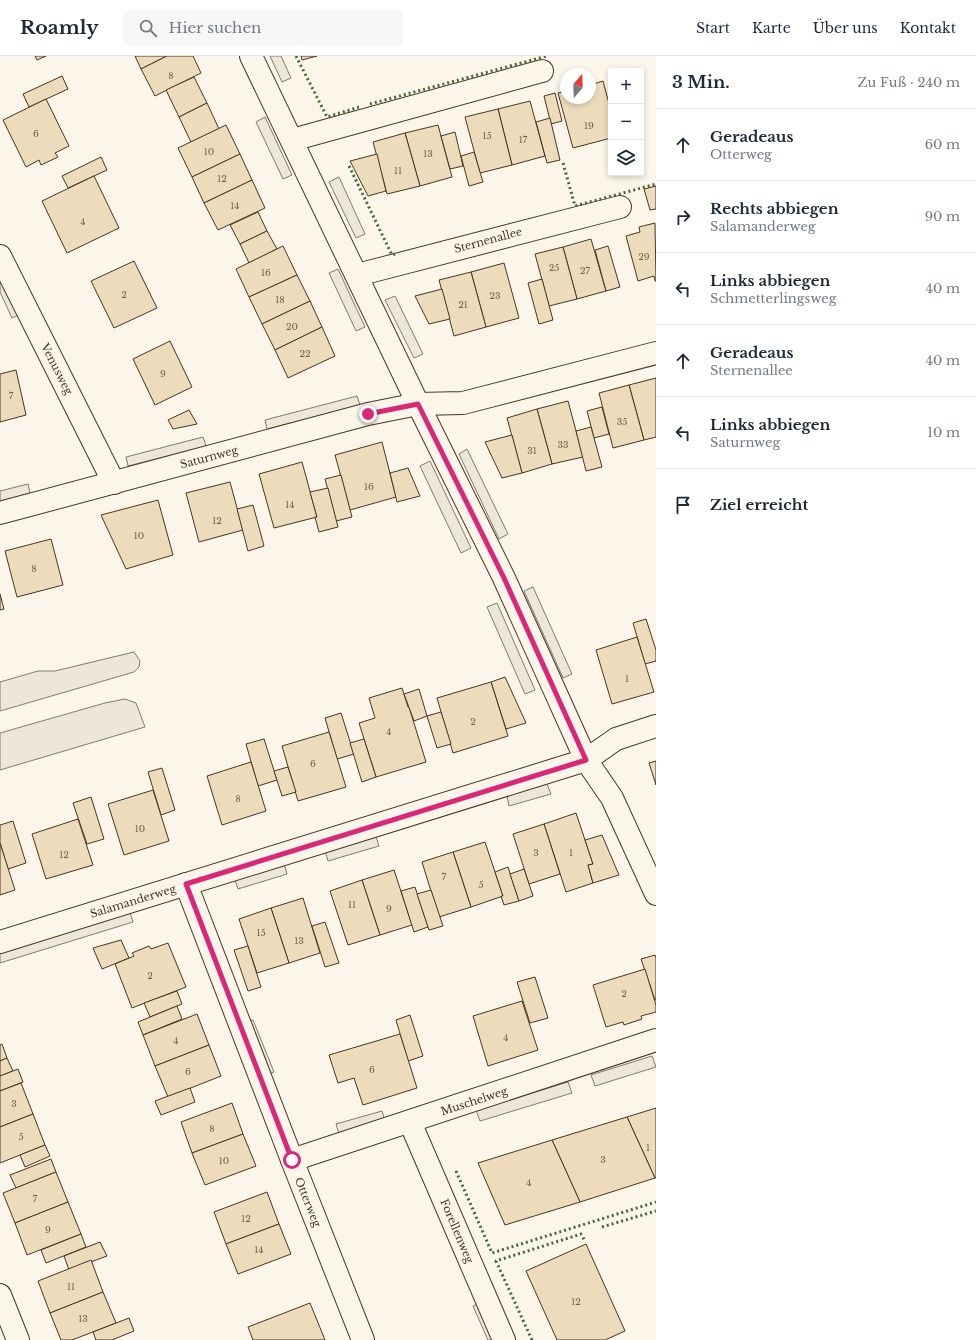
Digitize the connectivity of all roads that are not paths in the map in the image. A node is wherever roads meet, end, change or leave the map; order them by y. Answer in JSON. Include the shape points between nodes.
{"nodes":[{"id":1,"x":251,"y":56,"type":"edge"},
{"id":2,"x":542,"y":71,"type":"dead end"},
{"id":3,"x":292,"y":140,"type":"junction"},
{"id":4,"x":620,"y":207,"type":"dead end"},
{"id":5,"x":0,"y":256,"type":"edge"},
{"id":6,"x":357,"y":275,"type":"junction"},
{"id":7,"x":656,"y":353,"type":"edge"},
{"id":8,"x":418,"y":404,"type":"junction"},
{"id":9,"x":114,"y":483,"type":"junction"},
{"id":10,"x":0,"y":513,"type":"edge"},
{"id":11,"x":656,"y":726,"type":"edge"},
{"id":12,"x":586,"y":760,"type":"junction"},
{"id":13,"x":186,"y":884,"type":"junction"},
{"id":14,"x":656,"y":894,"type":"edge"},
{"id":15,"x":0,"y":942,"type":"edge"},
{"id":16,"x":656,"y":1040,"type":"edge"},
{"id":17,"x":410,"y":1122,"type":"junction"},
{"id":18,"x":292,"y":1160,"type":"junction"},
{"id":19,"x":0,"y":1295,"type":"edge"},
{"id":20,"x":18,"y":1340,"type":"edge"},
{"id":21,"x":363,"y":1340,"type":"edge"},
{"id":22,"x":504,"y":1340,"type":"edge"}],
"edges":[{"from":1,"to":3,"type":"street"},
{"from":2,"to":3,"type":"street"},
{"from":3,"to":6,"type":"street"},
{"from":4,"to":6,"type":"street","name":"Sternenallee"},
{"from":5,"to":9,"type":"street","name":"Venusweg"},
{"from":6,"to":8,"type":"street"},
{"from":7,"to":8,"type":"street","via":[[463,402]]},
{"from":8,"to":9,"type":"street","name":"Saturnweg","via":[[368,414]]},
{"from":8,"to":12,"type":"street","via":[[504,578]]},
{"from":9,"to":10,"type":"street","name":"Saturnweg"},
{"from":11,"to":12,"type":"street","name":"Salamanderweg","via":[[616,739]]},
{"from":12,"to":13,"type":"street","name":"Salamanderweg"},
{"from":12,"to":14,"type":"street","via":[[612,798]]},
{"from":13,"to":15,"type":"street","name":"Salamanderweg"},
{"from":13,"to":18,"type":"street","name":"Otterweg"},
{"from":16,"to":17,"type":"street","name":"Muschelweg"},
{"from":17,"to":18,"type":"street","name":"Muschelweg"},
{"from":17,"to":22,"type":"street","name":"Forellenweg"},
{"from":18,"to":21,"type":"street","name":"Otterweg"},
{"from":19,"to":20,"type":"street"}]}
